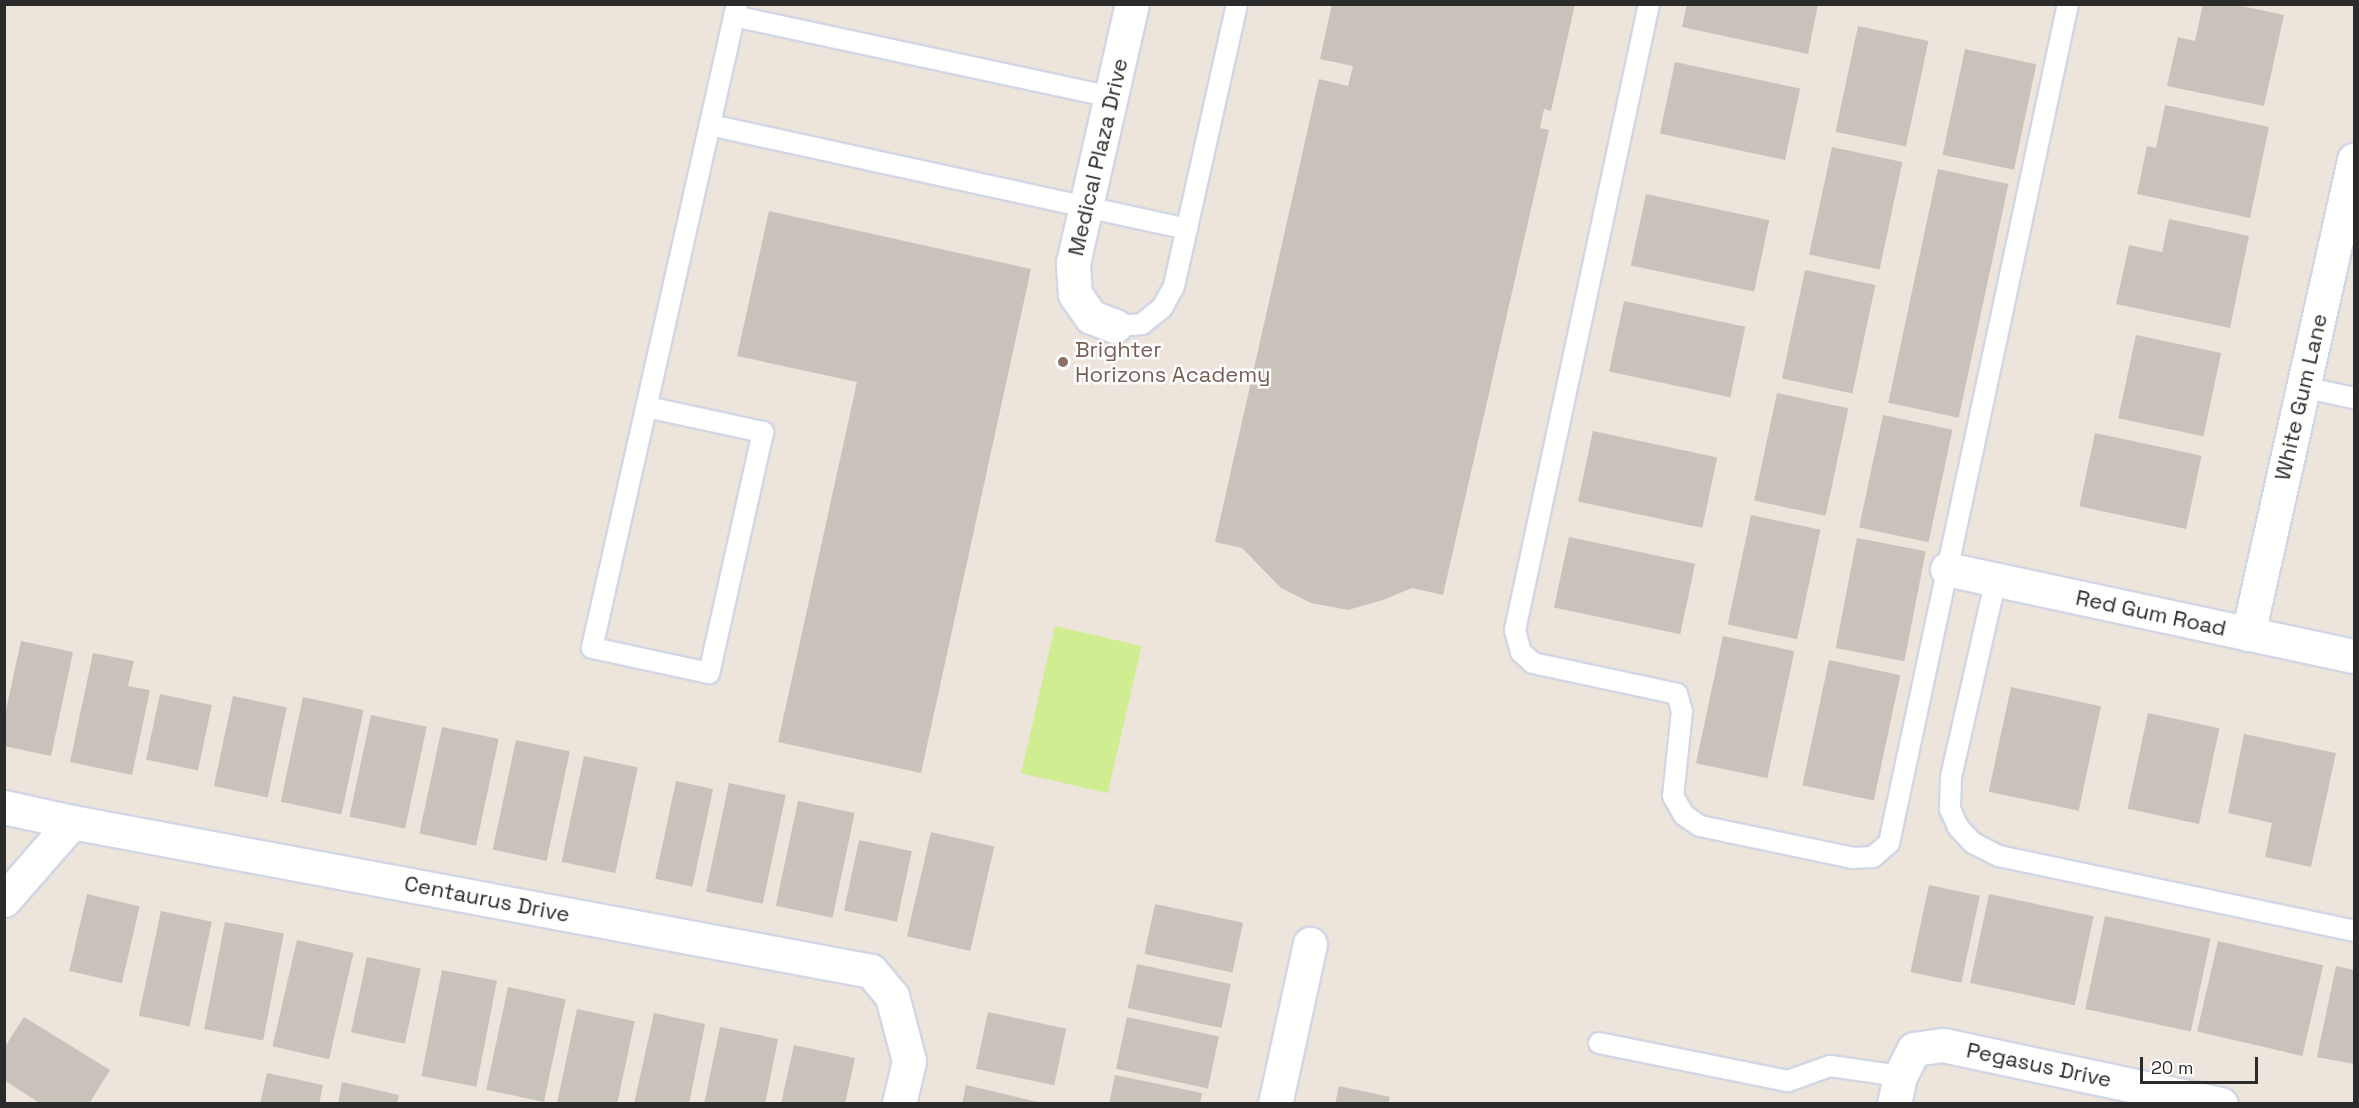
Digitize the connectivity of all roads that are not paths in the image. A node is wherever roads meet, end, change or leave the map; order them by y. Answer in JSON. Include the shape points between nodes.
{"nodes":[{"id":1,"x":1132,"y":4,"type":"edge"},
{"id":2,"x":1236,"y":4,"type":"edge"},
{"id":3,"x":1649,"y":4,"type":"edge"},
{"id":4,"x":2068,"y":4,"type":"edge"},
{"id":5,"x":735,"y":10,"type":"edge"},
{"id":6,"x":1111,"y":97,"type":"junction"},
{"id":7,"x":710,"y":125,"type":"junction"},
{"id":8,"x":2355,"y":160,"type":"edge"},
{"id":9,"x":1086,"y":206,"type":"junction"},
{"id":10,"x":1187,"y":230,"type":"junction"},
{"id":11,"x":1114,"y":326,"type":"joint"},
{"id":12,"x":2303,"y":387,"type":"junction"},
{"id":13,"x":2355,"y":398,"type":"edge"},
{"id":14,"x":647,"y":407,"type":"junction"},
{"id":15,"x":1947,"y":569,"type":"junction"},
{"id":16,"x":1996,"y":579,"type":"junction"},
{"id":17,"x":2248,"y":634,"type":"junction"},
{"id":18,"x":2355,"y":656,"type":"edge"},
{"id":19,"x":4,"y":807,"type":"edge"},
{"id":20,"x":72,"y":822,"type":"junction"},
{"id":21,"x":4,"y":900,"type":"edge"},
{"id":22,"x":2355,"y":931,"type":"edge"},
{"id":23,"x":1310,"y":944,"type":"dead end"},
{"id":24,"x":1599,"y":1042,"type":"dead end"},
{"id":25,"x":1897,"y":1090,"type":"edge"},
{"id":26,"x":899,"y":1104,"type":"edge"},
{"id":27,"x":1275,"y":1104,"type":"edge"},
{"id":28,"x":2221,"y":1104,"type":"edge"}],
"edges":[{"from":1,"to":6,"type":"street","name":"Medical Plaza Drive"},
{"from":2,"to":10,"type":"lane"},
{"from":3,"to":15,"type":"lane","via":[[1515,630],[1521,652],[1533,663],[1677,694],[1682,711],[1673,796],[1684,815],[1700,826],[1853,858],[1874,857],[1889,843]]},
{"from":4,"to":15,"type":"lane"},
{"from":5,"to":6,"type":"lane"},
{"from":5,"to":7,"type":"lane"},
{"from":6,"to":9,"type":"street","name":"Medical Plaza Drive"},
{"from":7,"to":9,"type":"lane"},
{"from":7,"to":14,"type":"lane"},
{"from":8,"to":12,"type":"street","name":"White Gum Lane"},
{"from":9,"to":10,"type":"lane"},
{"from":9,"to":11,"type":"street","name":"Medical Plaza Drive","via":[[1073,263],[1075,294],[1091,317]]},
{"from":10,"to":11,"type":"lane","via":[[1174,286],[1162,308],[1142,324]]},
{"from":12,"to":13,"type":"lane"},
{"from":12,"to":17,"type":"street","name":"White Gum Lane"},
{"from":14,"to":14,"type":"lane","via":[[592,648],[709,673],[763,432]]},
{"from":15,"to":16,"type":"street","name":"Red Gum Road"},
{"from":16,"to":17,"type":"street","name":"Red Gum Road"},
{"from":16,"to":22,"type":"lane","via":[[1951,777],[1950,809],[1958,827],[1973,843],[1999,856]]},
{"from":17,"to":18,"type":"street","name":"Red Gum Road"},
{"from":19,"to":20,"type":"street","name":"Centaurus Drive"},
{"from":20,"to":21,"type":"street"},
{"from":20,"to":26,"type":"street","name":"Centaurus Drive","via":[[871,971],[892,996],[909,1061]]},
{"from":23,"to":27,"type":"street"},
{"from":24,"to":25,"type":"lane","via":[[1788,1081],[1830,1066]]},
{"from":25,"to":28,"type":"street","name":"Pegasus Drive","via":[[1914,1049],[1943,1045]]}]}
